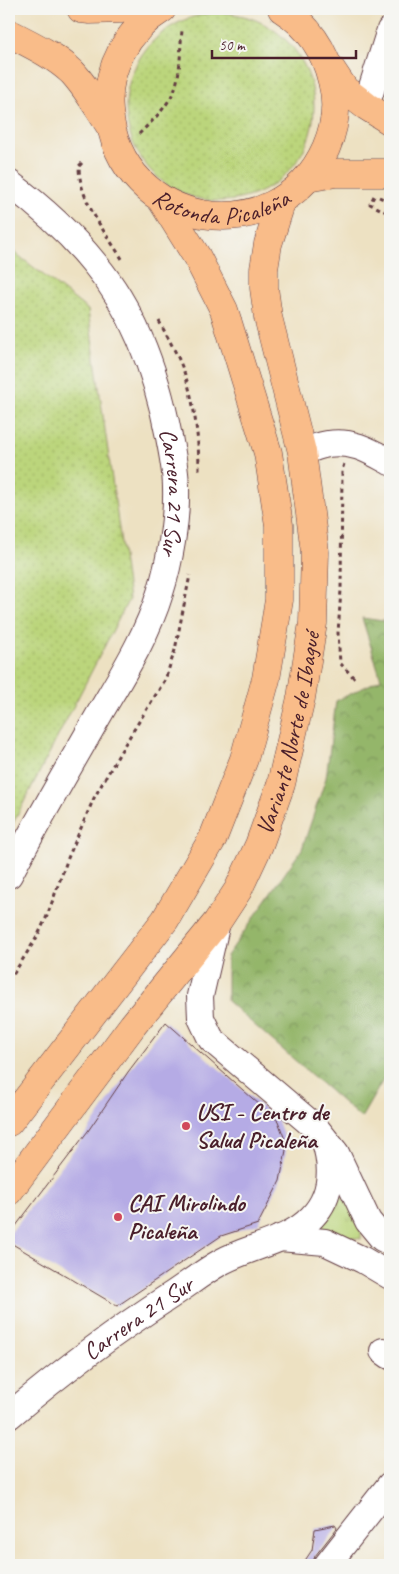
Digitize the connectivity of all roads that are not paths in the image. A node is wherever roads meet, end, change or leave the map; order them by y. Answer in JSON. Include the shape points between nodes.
{"nodes":[{"id":1,"x":81,"y":9,"type":"edge"},
{"id":2,"x":122,"y":9,"type":"edge"},
{"id":3,"x":162,"y":9,"type":"edge"},
{"id":4,"x":282,"y":9,"type":"edge"},
{"id":5,"x":303,"y":19,"type":"edge"},
{"id":6,"x":390,"y":30,"type":"edge"},
{"id":7,"x":9,"y":33,"type":"edge"},
{"id":8,"x":329,"y":66,"type":"junction"},
{"id":9,"x":366,"y":106,"type":"junction"},
{"id":10,"x":390,"y":120,"type":"edge"},
{"id":11,"x":110,"y":126,"type":"junction"},
{"id":12,"x":390,"y":173,"type":"edge"},
{"id":13,"x":307,"y":178,"type":"junction"},
{"id":14,"x":9,"y":183,"type":"edge"},
{"id":15,"x":161,"y":199,"type":"junction"},
{"id":16,"x":282,"y":200,"type":"junction"},
{"id":17,"x":302,"y":452,"type":"junction"},
{"id":18,"x":390,"y":462,"type":"edge"},
{"id":19,"x":11,"y":865,"type":"edge"},
{"id":20,"x":217,"y":922,"type":"junction"},
{"id":21,"x":9,"y":1122,"type":"edge"},
{"id":22,"x":324,"y":1139,"type":"junction"},
{"id":23,"x":9,"y":1191,"type":"edge"},
{"id":24,"x":280,"y":1238,"type":"junction"},
{"id":25,"x":386,"y":1240,"type":"edge"},
{"id":26,"x":363,"y":1260,"type":"junction"},
{"id":27,"x":390,"y":1276,"type":"edge"},
{"id":28,"x":9,"y":1416,"type":"edge"},
{"id":29,"x":390,"y":1485,"type":"edge"},
{"id":30,"x":327,"y":1565,"type":"edge"}],
"edges":[{"from":1,"to":2,"type":"main road"},
{"from":3,"to":11,"type":"main road","name":"Rotonda Picaleña","via":[[138,27],[116,64],[110,84]]},
{"from":4,"to":5,"type":"main road","name":"Rotonda Picaleña"},
{"from":5,"to":8,"type":"main road","name":"Rotonda Picaleña"},
{"from":6,"to":9,"type":"street"},
{"from":7,"to":11,"type":"main road","via":[[54,58],[71,72]]},
{"from":8,"to":9,"type":"main road","via":[[345,90]]},
{"from":8,"to":13,"type":"main road","name":"Rotonda Picaleña","via":[[335,113],[321,159]]},
{"from":9,"to":10,"type":"main road"},
{"from":11,"to":15,"type":"main road","name":"Rotonda Picaleña","via":[[123,160],[146,188]]},
{"from":12,"to":13,"type":"main road","via":[[335,173]]},
{"from":13,"to":16,"type":"main road","name":"Rotonda Picaleña"},
{"from":14,"to":19,"type":"street","name":"Carrera 21 Sur","via":[[31,199],[96,265],[137,330],[157,386],[176,487],[169,554],[147,628]]},
{"from":15,"to":16,"type":"main road","name":"Rotonda Picaleña","via":[[177,208],[212,216],[248,214]]},
{"from":15,"to":21,"type":"main road","name":"Variante Norte de Ibagué","via":[[197,257],[224,310],[268,453],[279,525],[279,600],[266,679],[244,759],[213,838],[165,920]]},
{"from":16,"to":17,"type":"main road","name":"Variante Norte de Ibagué","via":[[268,244],[264,288],[268,317]]},
{"from":17,"to":18,"type":"street","via":[[328,444],[351,445],[364,447]]},
{"from":17,"to":20,"type":"main road","name":"Variante Norte de Ibagué","via":[[315,552],[313,623],[301,698],[281,784],[259,845],[238,890]]},
{"from":20,"to":22,"type":"street","name":"Carrera 21 Sur","via":[[200,996],[201,1018],[212,1039],[316,1128]]},
{"from":20,"to":23,"type":"main road","name":"Variante Norte de Ibagué","via":[[134,1025]]},
{"from":22,"to":24,"type":"street","name":"Carrera 21 Sur","via":[[331,1170],[329,1187],[321,1206],[301,1227]]},
{"from":22,"to":25,"type":"street","name":"Carrera 21 Sur","via":[[336,1153],[368,1221]]},
{"from":24,"to":26,"type":"street","name":"Carrera 21 Sur","via":[[326,1242]]},
{"from":24,"to":28,"type":"street","name":"Carrera 21 Sur","via":[[221,1262],[146,1311],[55,1377]]},
{"from":25,"to":26,"type":"street"},
{"from":26,"to":27,"type":"street","name":"Carrera 21 Sur"},
{"from":29,"to":30,"type":"street"}]}
